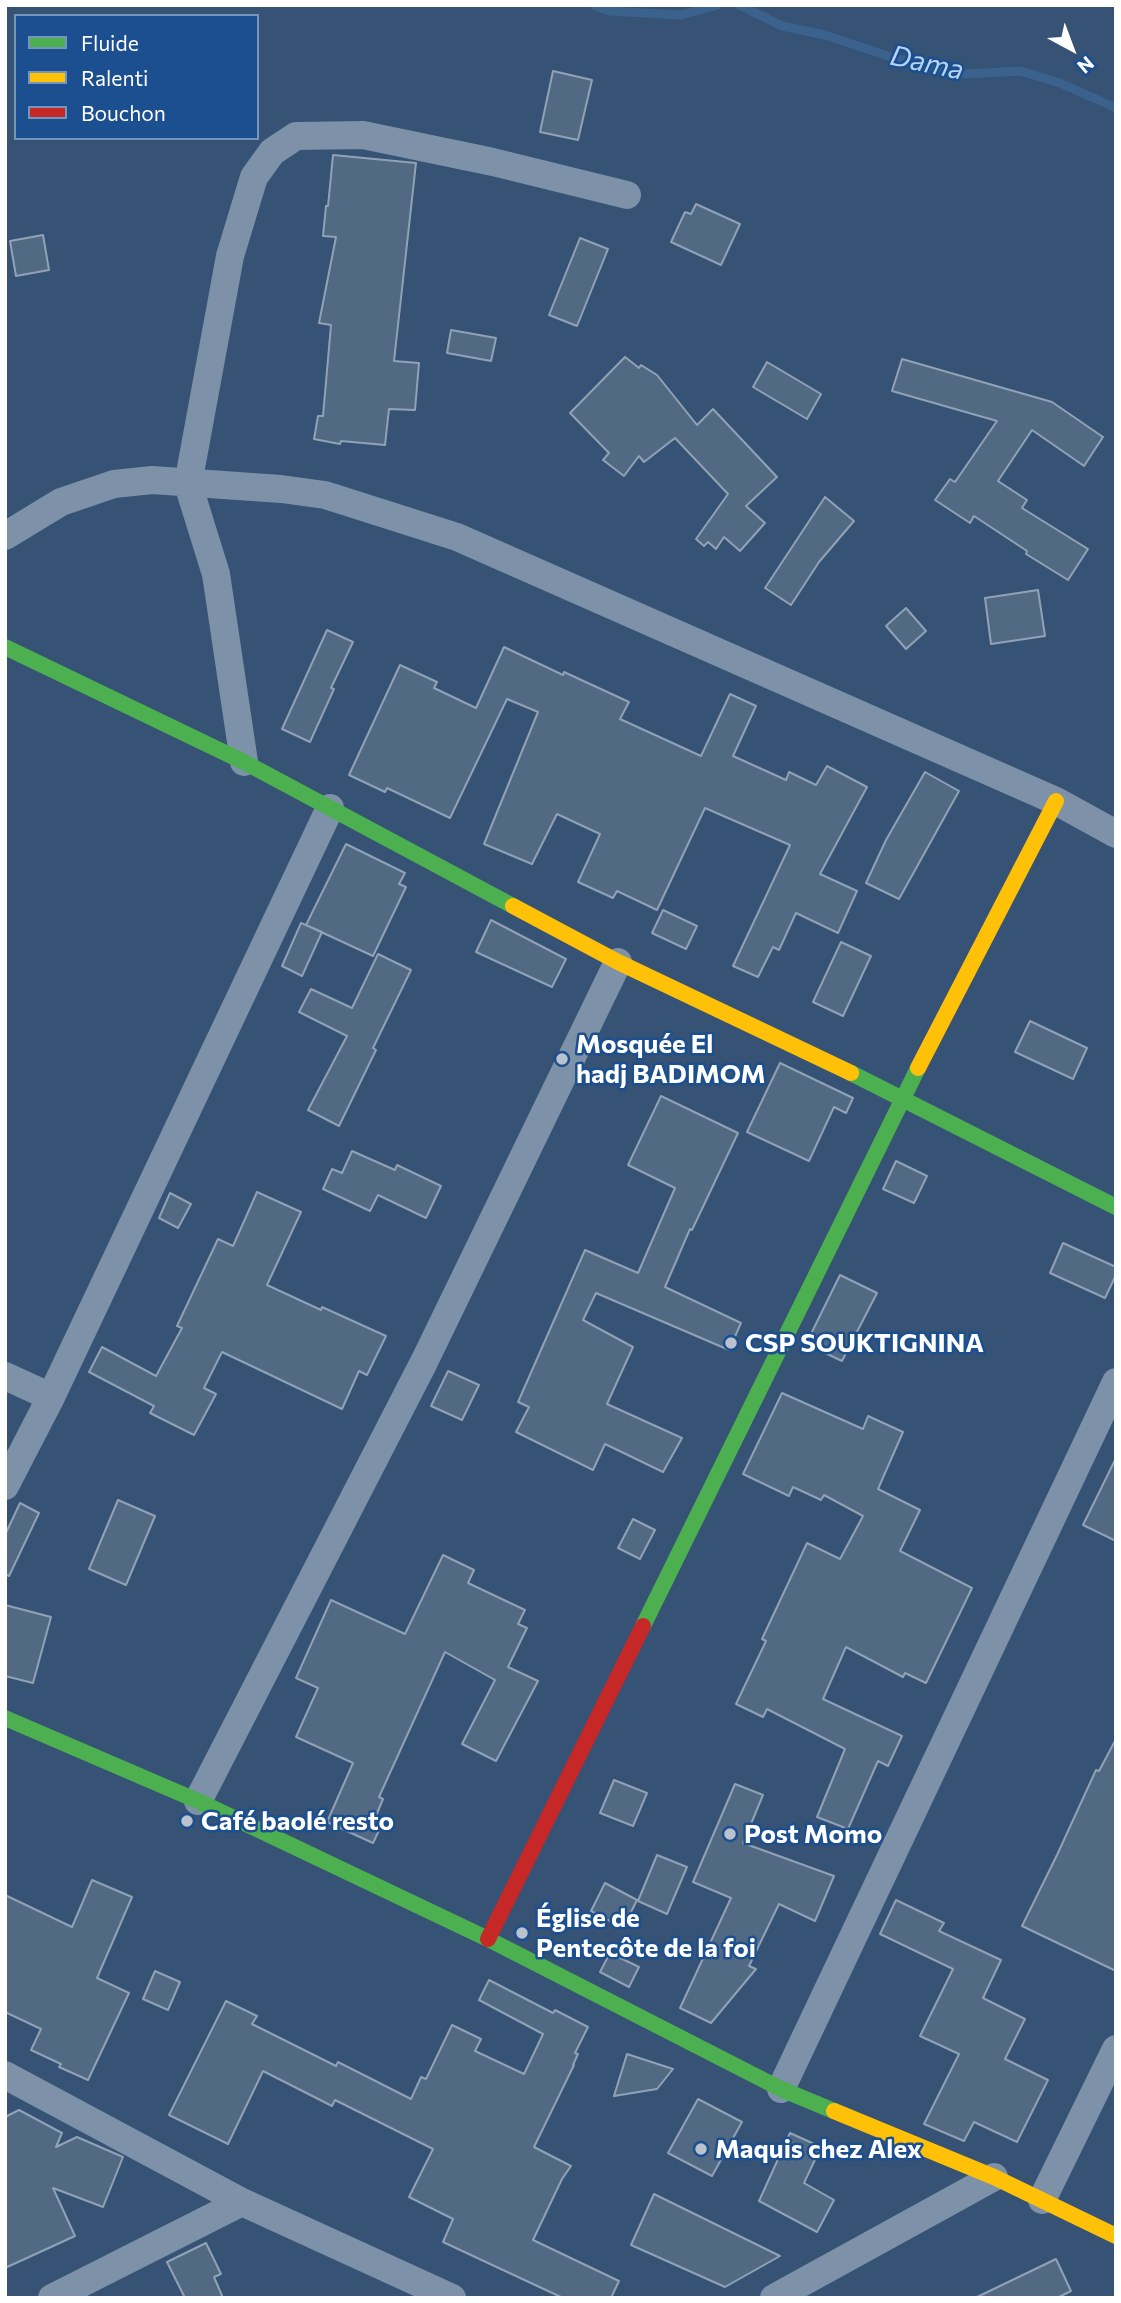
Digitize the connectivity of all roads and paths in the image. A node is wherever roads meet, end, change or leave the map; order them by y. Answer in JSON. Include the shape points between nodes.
{"nodes":[{"id":1,"x":626,"y":195,"type":"dead end"},
{"id":2,"x":188,"y":484,"type":"junction"},
{"id":3,"x":5,"y":537,"type":"edge"},
{"id":4,"x":5,"y":647,"type":"edge"},
{"id":5,"x":244,"y":762,"type":"junction"},
{"id":6,"x":1056,"y":801,"type":"junction"},
{"id":7,"x":330,"y":807,"type":"junction"},
{"id":8,"x":1116,"y":834,"type":"edge"},
{"id":9,"x":618,"y":962,"type":"junction"},
{"id":10,"x":903,"y":1098,"type":"junction"},
{"id":11,"x":1116,"y":1207,"type":"edge"},
{"id":12,"x":5,"y":1376,"type":"edge"},
{"id":13,"x":1116,"y":1382,"type":"edge"},
{"id":14,"x":51,"y":1397,"type":"junction"},
{"id":15,"x":5,"y":1486,"type":"edge"},
{"id":16,"x":5,"y":1718,"type":"edge"},
{"id":17,"x":198,"y":1801,"type":"junction"},
{"id":18,"x":488,"y":1939,"type":"junction"},
{"id":19,"x":1116,"y":2049,"type":"edge"},
{"id":20,"x":5,"y":2075,"type":"edge"},
{"id":21,"x":781,"y":2089,"type":"junction"},
{"id":22,"x":994,"y":2177,"type":"junction"},
{"id":23,"x":1042,"y":2200,"type":"junction"},
{"id":24,"x":242,"y":2202,"type":"junction"},
{"id":25,"x":1116,"y":2236,"type":"edge"},
{"id":26,"x":52,"y":2298,"type":"edge"},
{"id":27,"x":452,"y":2298,"type":"edge"},
{"id":28,"x":774,"y":2298,"type":"edge"}],
"edges":[{"from":1,"to":2,"type":"street","via":[[363,135],[296,136],[288,141],[272,152],[254,177],[230,256]]},
{"from":2,"to":3,"type":"street","via":[[152,480],[114,484],[61,502]]},
{"from":2,"to":5,"type":"street","via":[[216,574]]},
{"from":2,"to":6,"type":"street","via":[[325,495],[457,537]]},
{"from":4,"to":5,"type":"street"},
{"from":5,"to":7,"type":"street"},
{"from":6,"to":8,"type":"street"},
{"from":6,"to":10,"type":"street"},
{"from":7,"to":9,"type":"street"},
{"from":7,"to":14,"type":"street"},
{"from":9,"to":10,"type":"street"},
{"from":9,"to":17,"type":"street","via":[[424,1362]]},
{"from":10,"to":11,"type":"street"},
{"from":10,"to":18,"type":"street"},
{"from":12,"to":14,"type":"street"},
{"from":13,"to":21,"type":"street"},
{"from":14,"to":15,"type":"street"},
{"from":16,"to":17,"type":"street"},
{"from":17,"to":18,"type":"street"},
{"from":18,"to":21,"type":"street"},
{"from":19,"to":23,"type":"street"},
{"from":20,"to":24,"type":"street"},
{"from":21,"to":22,"type":"street"},
{"from":22,"to":23,"type":"street"},
{"from":22,"to":28,"type":"street"},
{"from":23,"to":25,"type":"street"},
{"from":24,"to":26,"type":"street"},
{"from":24,"to":27,"type":"street"}]}
